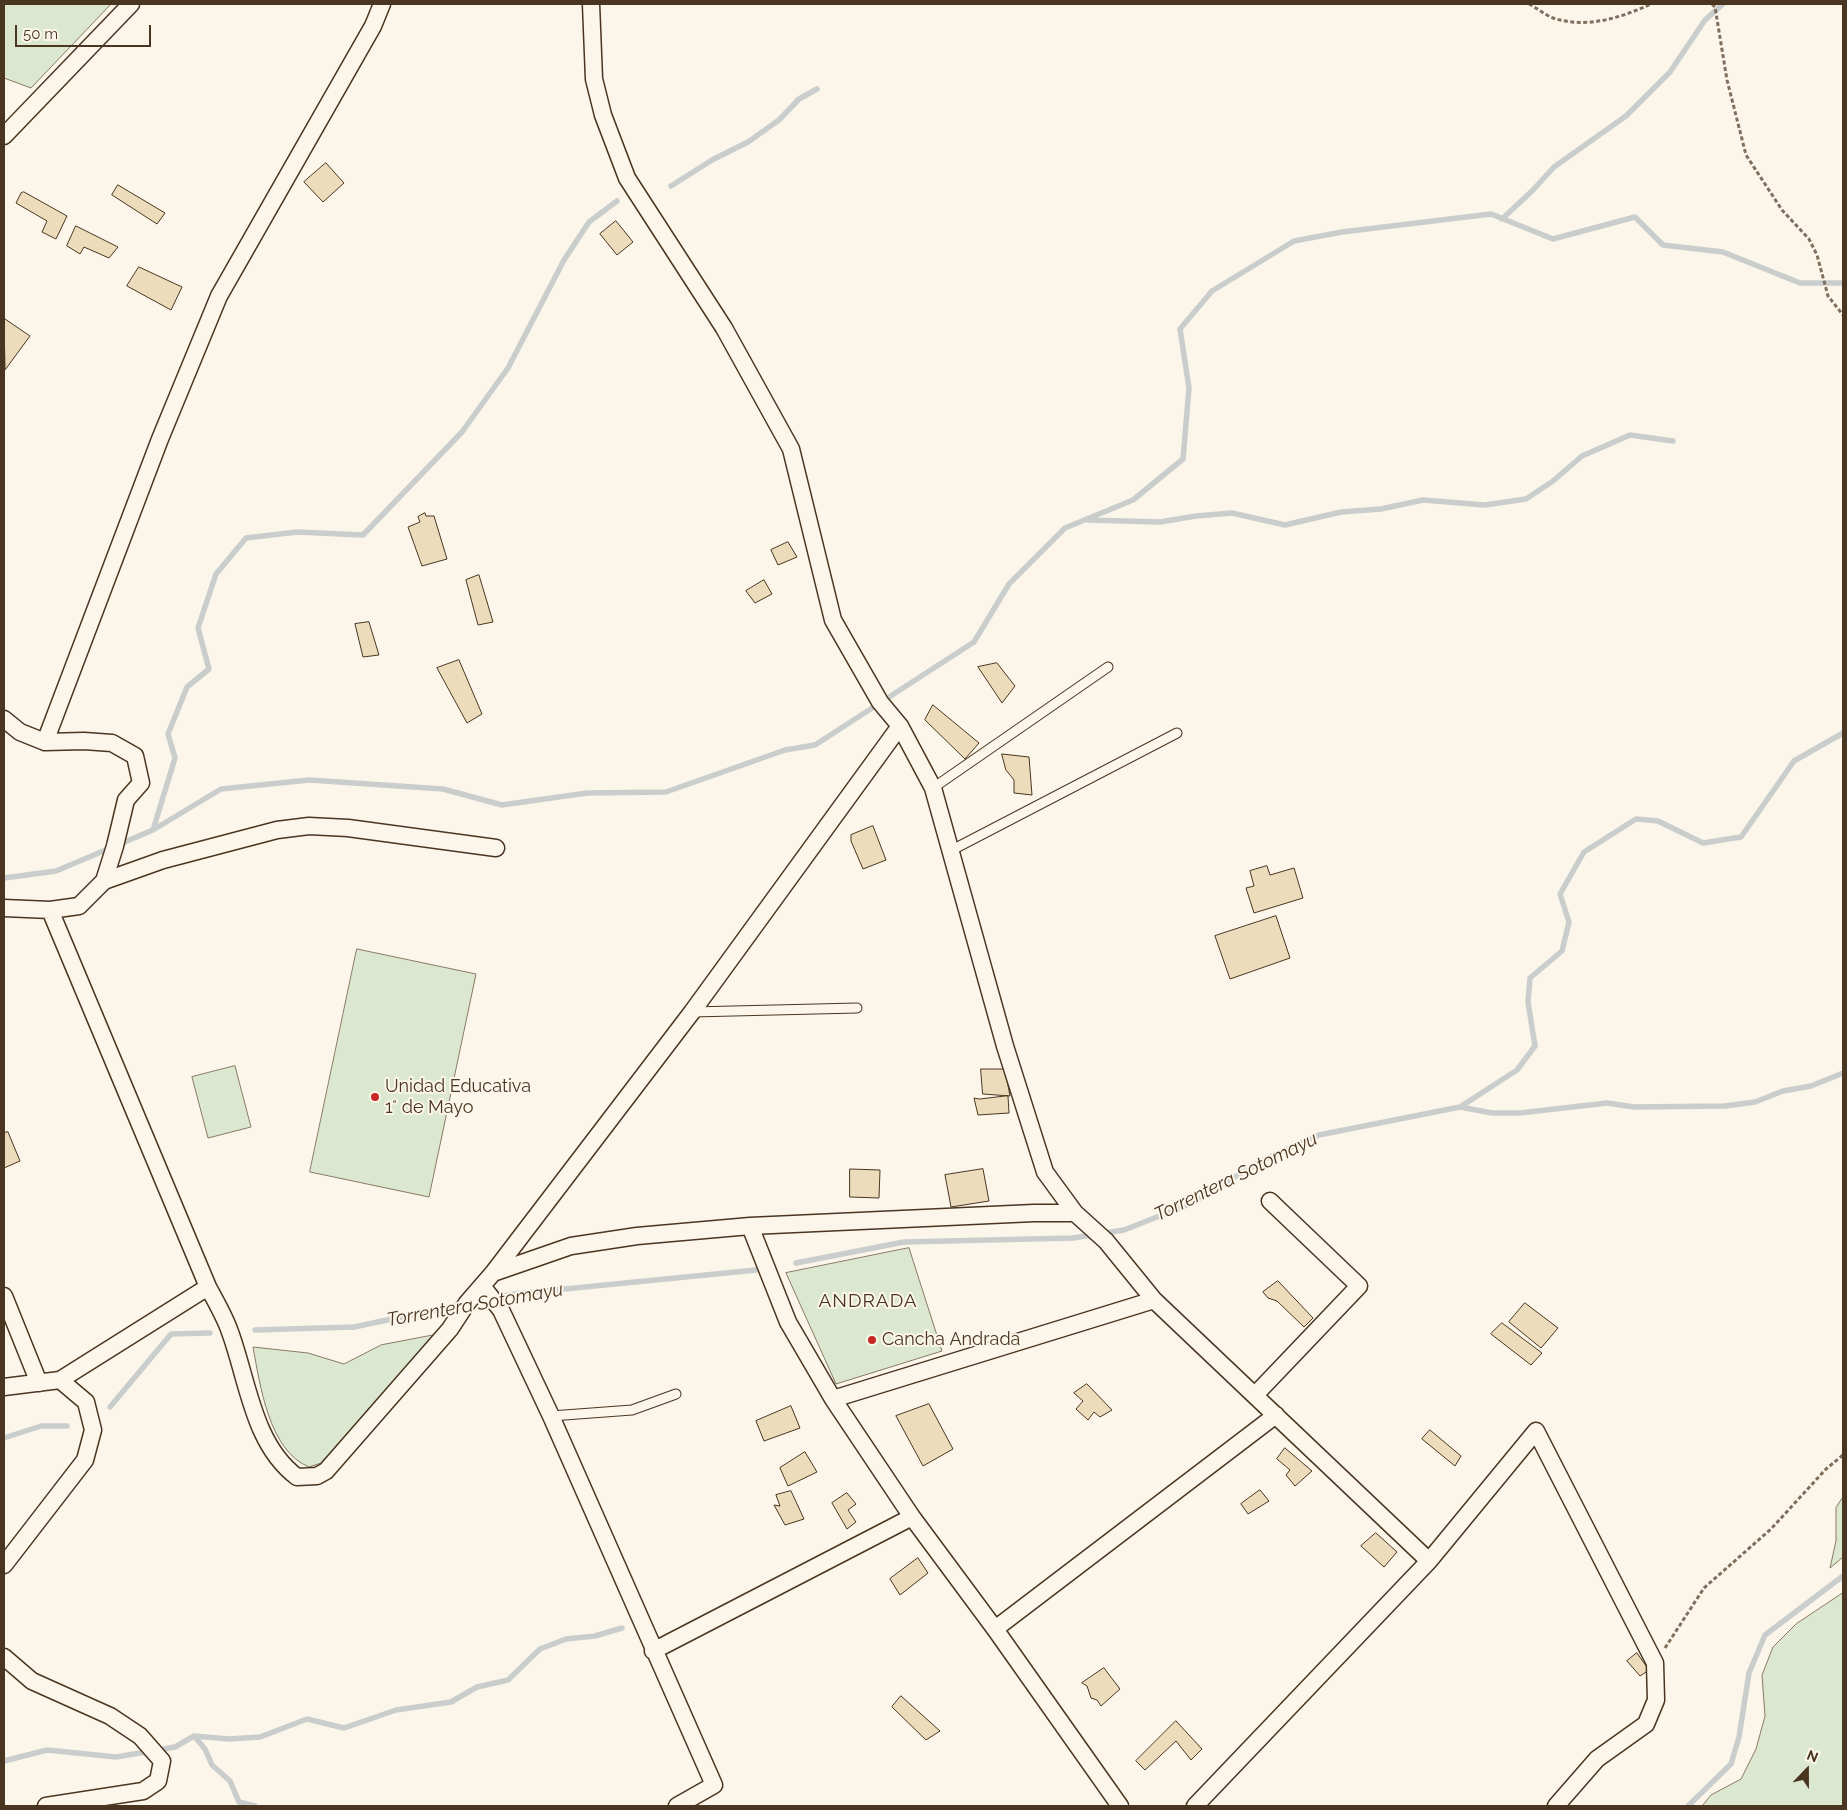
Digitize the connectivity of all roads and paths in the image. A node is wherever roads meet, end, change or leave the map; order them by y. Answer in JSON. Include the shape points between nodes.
{"nodes":[{"id":1,"x":130,"y":4,"type":"edge"},
{"id":2,"x":382,"y":4,"type":"edge"},
{"id":3,"x":591,"y":4,"type":"edge"},
{"id":4,"x":1529,"y":4,"type":"edge"},
{"id":5,"x":1651,"y":4,"type":"edge"},
{"id":6,"x":1712,"y":4,"type":"edge"},
{"id":7,"x":4,"y":136,"type":"edge"},
{"id":8,"x":1843,"y":315,"type":"edge"},
{"id":9,"x":1108,"y":667,"type":"dead end"},
{"id":10,"x":4,"y":718,"type":"edge"},
{"id":11,"x":900,"y":726,"type":"junction"},
{"id":12,"x":1177,"y":732,"type":"dead end"},
{"id":13,"x":45,"y":742,"type":"junction"},
{"id":14,"x":933,"y":788,"type":"junction"},
{"id":15,"x":496,"y":848,"type":"dead end"},
{"id":16,"x":952,"y":850,"type":"junction"},
{"id":17,"x":104,"y":881,"type":"junction"},
{"id":18,"x":4,"y":908,"type":"edge"},
{"id":19,"x":50,"y":910,"type":"junction"},
{"id":20,"x":857,"y":1008,"type":"dead end"},
{"id":21,"x":692,"y":1012,"type":"junction"},
{"id":22,"x":1270,"y":1201,"type":"dead end"},
{"id":23,"x":1076,"y":1213,"type":"junction"},
{"id":24,"x":750,"y":1226,"type":"junction"},
{"id":25,"x":493,"y":1273,"type":"junction"},
{"id":26,"x":482,"y":1286,"type":"junction"},
{"id":27,"x":208,"y":1287,"type":"junction"},
{"id":28,"x":4,"y":1296,"type":"edge"},
{"id":29,"x":1154,"y":1300,"type":"junction"},
{"id":30,"x":60,"y":1380,"type":"junction"},
{"id":31,"x":40,"y":1383,"type":"junction"},
{"id":32,"x":4,"y":1388,"type":"edge"},
{"id":33,"x":676,"y":1394,"type":"dead end"},
{"id":34,"x":1256,"y":1394,"type":"junction"},
{"id":35,"x":832,"y":1399,"type":"junction"},
{"id":36,"x":1276,"y":1415,"type":"junction"},
{"id":37,"x":551,"y":1416,"type":"junction"},
{"id":38,"x":1843,"y":1455,"type":"edge"},
{"id":39,"x":912,"y":1517,"type":"junction"},
{"id":40,"x":1429,"y":1561,"type":"junction"},
{"id":41,"x":4,"y":1565,"type":"edge"},
{"id":42,"x":995,"y":1629,"type":"junction"},
{"id":43,"x":654,"y":1651,"type":"junction"},
{"id":44,"x":4,"y":1657,"type":"edge"},
{"id":45,"x":1655,"y":1663,"type":"junction"},
{"id":46,"x":46,"y":1806,"type":"edge"},
{"id":47,"x":677,"y":1806,"type":"edge"},
{"id":48,"x":1120,"y":1806,"type":"edge"},
{"id":49,"x":1195,"y":1806,"type":"edge"},
{"id":50,"x":1556,"y":1806,"type":"edge"}],
"edges":[{"from":1,"to":7,"type":"street"},
{"from":2,"to":13,"type":"street","via":[[373,26],[219,296],[160,438]]},
{"from":3,"to":11,"type":"street","via":[[594,79],[603,115],[627,178],[724,328],[791,448],[833,620],[880,702]]},
{"from":4,"to":5,"type":"path","via":[[1551,17],[1572,22],[1593,22],[1628,14]]},
{"from":6,"to":8,"type":"path","via":[[1746,155],[1782,210],[1809,239],[1817,255],[1828,296]]},
{"from":9,"to":14,"type":"lane"},
{"from":10,"to":13,"type":"street","via":[[20,732]]},
{"from":11,"to":14,"type":"street"},
{"from":11,"to":21,"type":"street"},
{"from":12,"to":16,"type":"lane"},
{"from":13,"to":17,"type":"street","via":[[112,743],[135,756],[141,783],[126,800]]},
{"from":14,"to":16,"type":"street"},
{"from":15,"to":17,"type":"street","via":[[310,826],[214,845]]},
{"from":16,"to":23,"type":"street","via":[[1005,1046],[1045,1172]]},
{"from":17,"to":19,"type":"street","via":[[79,906]]},
{"from":18,"to":19,"type":"street"},
{"from":19,"to":27,"type":"street"},
{"from":20,"to":21,"type":"lane"},
{"from":21,"to":25,"type":"street"},
{"from":22,"to":34,"type":"street","via":[[1359,1286]]},
{"from":23,"to":24,"type":"street"},
{"from":23,"to":29,"type":"street","via":[[1106,1241]]},
{"from":24,"to":25,"type":"street","via":[[637,1236],[572,1246]]},
{"from":24,"to":35,"type":"street","via":[[788,1322]]},
{"from":25,"to":26,"type":"street"},
{"from":26,"to":27,"type":"street","via":[[450,1329],[326,1471],[317,1476],[297,1477],[283,1467],[260,1429],[230,1331]]},
{"from":26,"to":37,"type":"street","via":[[501,1310]]},
{"from":27,"to":30,"type":"street"},
{"from":28,"to":31,"type":"street"},
{"from":29,"to":34,"type":"street"},
{"from":29,"to":35,"type":"street"},
{"from":30,"to":31,"type":"street"},
{"from":30,"to":41,"type":"street","via":[[86,1402],[93,1430],[85,1460]]},
{"from":31,"to":32,"type":"street"},
{"from":33,"to":37,"type":"lane","via":[[632,1410]]},
{"from":34,"to":36,"type":"street"},
{"from":35,"to":39,"type":"street"},
{"from":36,"to":40,"type":"street"},
{"from":36,"to":42,"type":"street"},
{"from":37,"to":43,"type":"street"},
{"from":38,"to":45,"type":"path","via":[[1826,1469],[1771,1530],[1704,1588]]},
{"from":39,"to":42,"type":"street"},
{"from":39,"to":43,"type":"street"},
{"from":40,"to":45,"type":"street","via":[[1536,1431]]},
{"from":40,"to":49,"type":"street"},
{"from":42,"to":48,"type":"street"},
{"from":43,"to":47,"type":"street","via":[[714,1785]]},
{"from":44,"to":46,"type":"street","via":[[32,1682],[110,1716],[140,1736],[162,1762],[158,1781],[143,1791]]},
{"from":45,"to":50,"type":"street","via":[[1656,1700],[1646,1724],[1597,1759]]}]}
